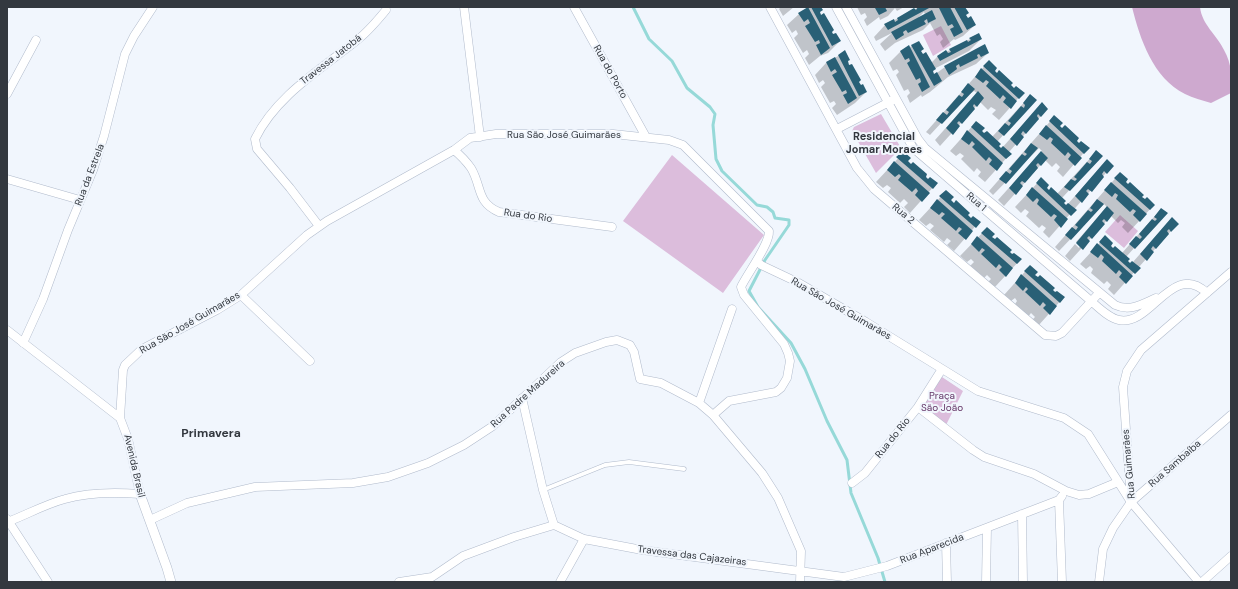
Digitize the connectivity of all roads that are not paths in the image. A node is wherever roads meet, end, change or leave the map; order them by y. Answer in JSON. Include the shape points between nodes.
{"nodes":[{"id":1,"x":152,"y":7,"type":"edge"},
{"id":2,"x":464,"y":7,"type":"edge"},
{"id":3,"x":574,"y":7,"type":"edge"},
{"id":4,"x":770,"y":7,"type":"edge"},
{"id":5,"x":836,"y":7,"type":"edge"},
{"id":6,"x":846,"y":7,"type":"edge"},
{"id":7,"x":386,"y":10,"type":"dead end"},
{"id":8,"x":36,"y":40,"type":"dead end"},
{"id":9,"x":7,"y":94,"type":"edge"},
{"id":10,"x":892,"y":101,"type":"junction"},
{"id":11,"x":837,"y":129,"type":"junction"},
{"id":12,"x":480,"y":137,"type":"junction"},
{"id":13,"x":646,"y":137,"type":"junction"},
{"id":14,"x":454,"y":150,"type":"junction"},
{"id":15,"x":7,"y":179,"type":"edge"},
{"id":16,"x":80,"y":200,"type":"junction"},
{"id":17,"x":319,"y":226,"type":"junction"},
{"id":18,"x":612,"y":228,"type":"dead end"},
{"id":19,"x":762,"y":265,"type":"junction"},
{"id":20,"x":1231,"y":272,"type":"edge"},
{"id":21,"x":1167,"y":292,"type":"junction"},
{"id":22,"x":1099,"y":293,"type":"junction"},
{"id":23,"x":1207,"y":293,"type":"junction"},
{"id":24,"x":240,"y":295,"type":"junction"},
{"id":25,"x":1091,"y":302,"type":"junction"},
{"id":26,"x":732,"y":309,"type":"dead end"},
{"id":27,"x":9,"y":333,"type":"edge"},
{"id":28,"x":23,"y":343,"type":"junction"},
{"id":29,"x":310,"y":361,"type":"dead end"},
{"id":30,"x":942,"y":369,"type":"junction"},
{"id":31,"x":522,"y":398,"type":"junction"},
{"id":32,"x":699,"y":403,"type":"junction"},
{"id":33,"x":918,"y":407,"type":"junction"},
{"id":34,"x":713,"y":415,"type":"junction"},
{"id":35,"x":1231,"y":415,"type":"edge"},
{"id":36,"x":120,"y":418,"type":"junction"},
{"id":37,"x":684,"y":469,"type":"dead end"},
{"id":38,"x":1118,"y":482,"type":"junction"},
{"id":39,"x":852,"y":483,"type":"dead end"},
{"id":40,"x":543,"y":490,"type":"junction"},
{"id":41,"x":1066,"y":491,"type":"junction"},
{"id":42,"x":140,"y":494,"type":"junction"},
{"id":43,"x":1059,"y":500,"type":"junction"},
{"id":44,"x":1131,"y":502,"type":"junction"},
{"id":45,"x":1022,"y":514,"type":"junction"},
{"id":46,"x":8,"y":520,"type":"edge"},
{"id":47,"x":150,"y":520,"type":"junction"},
{"id":48,"x":554,"y":525,"type":"junction"},
{"id":49,"x":987,"y":528,"type":"junction"},
{"id":50,"x":584,"y":539,"type":"junction"},
{"id":51,"x":946,"y":543,"type":"junction"},
{"id":52,"x":1231,"y":556,"type":"edge"},
{"id":53,"x":801,"y":570,"type":"junction"},
{"id":54,"x":432,"y":580,"type":"edge"},
{"id":55,"x":48,"y":582,"type":"edge"},
{"id":56,"x":171,"y":582,"type":"edge"},
{"id":57,"x":399,"y":582,"type":"edge"},
{"id":58,"x":560,"y":582,"type":"edge"},
{"id":59,"x":800,"y":582,"type":"edge"},
{"id":60,"x":947,"y":582,"type":"edge"},
{"id":61,"x":986,"y":582,"type":"edge"},
{"id":62,"x":1023,"y":582,"type":"edge"},
{"id":63,"x":1062,"y":582,"type":"edge"},
{"id":64,"x":1098,"y":582,"type":"edge"},
{"id":65,"x":1200,"y":582,"type":"edge"}],
"edges":[{"from":1,"to":16,"type":"street","name":"Rua da Estrela","via":[[125,54],[104,136]]},
{"from":2,"to":12,"type":"street"},
{"from":3,"to":13,"type":"street","name":"Rua do Porto"},
{"from":4,"to":11,"type":"street","name":"Rua 2"},
{"from":5,"to":10,"type":"street","name":"Rua 1"},
{"from":6,"to":10,"type":"street","name":"Rua 1"},
{"from":7,"to":17,"type":"street","name":"Travessa Jatobá","via":[[356,41],[301,82],[273,113],[255,139],[257,149]]},
{"from":8,"to":9,"type":"street"},
{"from":10,"to":11,"type":"street"},
{"from":10,"to":22,"type":"street","name":"Rua 1","via":[[925,148]]},
{"from":10,"to":25,"type":"street","name":"Rua 1","via":[[916,151]]},
{"from":11,"to":25,"type":"street","name":"Rua 2","via":[[857,168],[874,189],[1046,335],[1056,336],[1062,333]]},
{"from":12,"to":13,"type":"street","name":"Rua São José Guimarães","via":[[496,134],[613,134]]},
{"from":12,"to":14,"type":"street","name":"Rua São José Guimarães","via":[[470,138]]},
{"from":13,"to":19,"type":"street","name":"Rua São José Guimarães","via":[[683,145],[767,227],[769,236],[758,255]]},
{"from":14,"to":17,"type":"street","name":"Rua São José Guimarães"},
{"from":14,"to":18,"type":"street","name":"Rua do Rio","via":[[472,169],[481,196],[491,209]]},
{"from":15,"to":16,"type":"street"},
{"from":16,"to":28,"type":"street","name":"Rua da Estrela","via":[[43,299]]},
{"from":17,"to":24,"type":"street","name":"Rua São José Guimarães"},
{"from":19,"to":30,"type":"street","name":"Rua São José Guimarães","via":[[818,294]]},
{"from":19,"to":34,"type":"street","via":[[744,281],[742,290],[765,323],[784,344],[790,361],[787,378],[776,392],[729,401]]},
{"from":20,"to":23,"type":"street","name":"Rua Guimarães"},
{"from":21,"to":22,"type":"street","name":"Rua 1","via":[[1137,307],[1129,308],[1115,305]]},
{"from":21,"to":23,"type":"street","name":"Rua 1","via":[[1187,284],[1197,285]]},
{"from":21,"to":25,"type":"street","name":"Rua 1","via":[[1138,316],[1127,321],[1114,318]]},
{"from":22,"to":25,"type":"street","name":"Rua 2"},
{"from":23,"to":44,"type":"street","name":"Rua Guimarães","via":[[1141,350],[1127,371],[1123,387]]},
{"from":24,"to":29,"type":"street"},
{"from":24,"to":36,"type":"street","name":"Rua São José Guimarães","via":[[217,310],[142,349],[125,365]]},
{"from":26,"to":32,"type":"street"},
{"from":27,"to":28,"type":"street"},
{"from":28,"to":36,"type":"street"},
{"from":30,"to":33,"type":"street","name":"Rua do Rio"},
{"from":30,"to":38,"type":"street","name":"Rua São José Guimarães","via":[[978,391],[1064,418],[1088,434]]},
{"from":31,"to":32,"type":"street","name":"Rua Padre Madureira","via":[[561,362],[575,353],[617,340],[630,345],[642,380],[661,383]]},
{"from":31,"to":40,"type":"street"},
{"from":31,"to":47,"type":"street","name":"Rua Padre Madureira","via":[[493,426],[464,445],[428,463],[388,477],[353,483],[255,487],[187,503]]},
{"from":32,"to":34,"type":"street","name":"Rua Padre Madureira"},
{"from":33,"to":39,"type":"street","name":"Rua do Rio","via":[[865,473]]},
{"from":33,"to":41,"type":"street","via":[[984,457],[1034,474]]},
{"from":34,"to":53,"type":"street","name":"Rua Padre Madureira","via":[[762,473],[778,498],[801,551]]},
{"from":35,"to":44,"type":"street","name":"Rua Sambaíba"},
{"from":36,"to":42,"type":"street","name":"Avenida Brasil","via":[[128,438]]},
{"from":37,"to":40,"type":"lane","via":[[629,462],[605,465]]},
{"from":38,"to":41,"type":"street","via":[[1089,494]]},
{"from":38,"to":44,"type":"street","name":"Rua São José Guimarães"},
{"from":40,"to":48,"type":"street"},
{"from":41,"to":43,"type":"street"},
{"from":42,"to":46,"type":"street","via":[[98,493],[78,496]]},
{"from":42,"to":47,"type":"street","name":"Avenida Brasil"},
{"from":43,"to":45,"type":"street","name":"Rua Aparecida"},
{"from":43,"to":63,"type":"street"},
{"from":44,"to":64,"type":"street","name":"Rua Sambaíba","via":[[1113,528],[1103,549]]},
{"from":44,"to":65,"type":"street","name":"Rua Guimarães"},
{"from":45,"to":49,"type":"street","name":"Rua Aparecida"},
{"from":45,"to":62,"type":"street"},
{"from":46,"to":55,"type":"street"},
{"from":47,"to":56,"type":"street","name":"Avenida Brasil"},
{"from":48,"to":50,"type":"street","name":"Travessa das Cajazeiras"},
{"from":48,"to":54,"type":"street","via":[[463,556]]},
{"from":49,"to":51,"type":"street","name":"Rua Aparecida"},
{"from":49,"to":61,"type":"street"},
{"from":50,"to":53,"type":"street","name":"Travessa das Cajazeiras","via":[[642,550]]},
{"from":50,"to":58,"type":"street"},
{"from":51,"to":53,"type":"street","name":"Rua Aparecida","via":[[886,566],[844,577]]},
{"from":51,"to":60,"type":"street"},
{"from":52,"to":65,"type":"street"},
{"from":53,"to":59,"type":"street","name":"Rua Padre Madureira"},
{"from":54,"to":57,"type":"street"}]}
